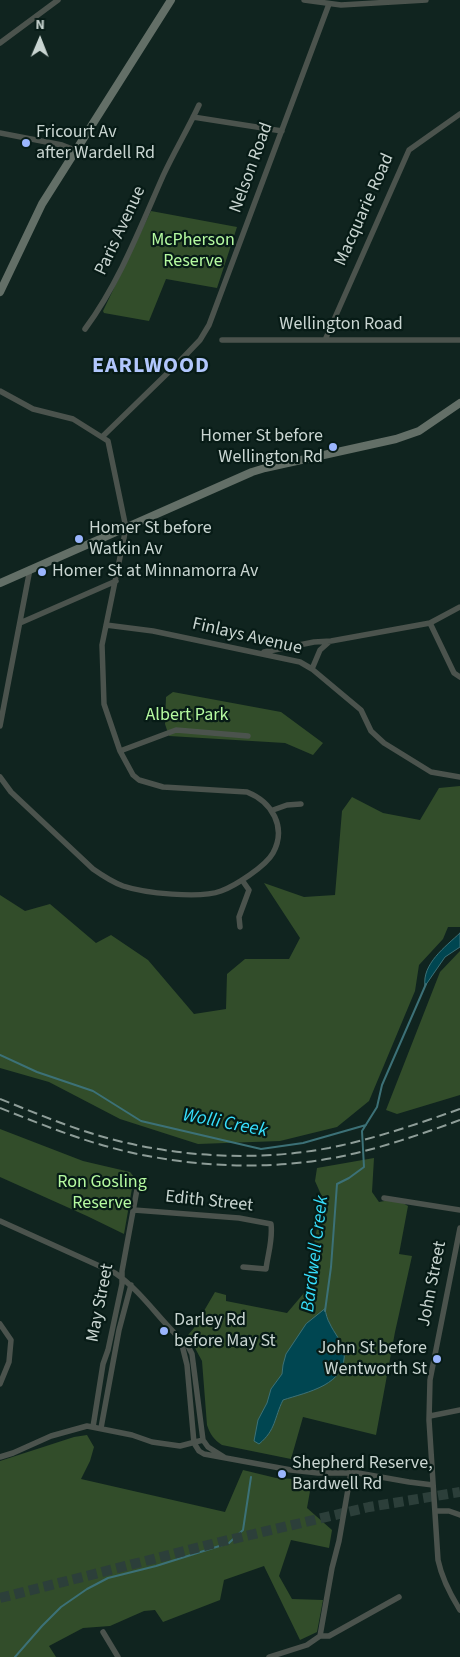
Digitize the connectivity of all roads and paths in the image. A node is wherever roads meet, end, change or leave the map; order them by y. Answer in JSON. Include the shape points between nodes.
{"nodes":[{"id":1,"x":58,"y":0,"type":"edge"},
{"id":2,"x":171,"y":0,"type":"edge"},
{"id":3,"x":304,"y":0,"type":"edge"},
{"id":4,"x":426,"y":0,"type":"edge"},
{"id":5,"x":399,"y":1,"type":"edge"},
{"id":6,"x":329,"y":4,"type":"junction"},
{"id":7,"x":0,"y":44,"type":"edge"},
{"id":8,"x":198,"y":105,"type":"dead end"},
{"id":9,"x":460,"y":114,"type":"edge"},
{"id":10,"x":193,"y":116,"type":"junction"},
{"id":11,"x":282,"y":131,"type":"junction"},
{"id":12,"x":0,"y":133,"type":"edge"},
{"id":13,"x":75,"y":150,"type":"junction"},
{"id":14,"x":0,"y":292,"type":"edge"},
{"id":15,"x":85,"y":329,"type":"dead end"},
{"id":16,"x":222,"y":340,"type":"dead end"},
{"id":17,"x":325,"y":340,"type":"junction"},
{"id":18,"x":460,"y":340,"type":"edge"},
{"id":19,"x":0,"y":391,"type":"edge"},
{"id":20,"x":460,"y":403,"type":"edge"},
{"id":21,"x":102,"y":437,"type":"junction"},
{"id":22,"x":126,"y":528,"type":"junction"},
{"id":23,"x":30,"y":569,"type":"junction"},
{"id":24,"x":116,"y":581,"type":"junction"},
{"id":25,"x":0,"y":583,"type":"edge"},
{"id":26,"x":460,"y":607,"type":"edge"},
{"id":27,"x":20,"y":623,"type":"junction"},
{"id":28,"x":430,"y":623,"type":"junction"},
{"id":29,"x":106,"y":625,"type":"junction"},
{"id":30,"x":331,"y":641,"type":"junction"},
{"id":31,"x":261,"y":653,"type":"junction"},
{"id":32,"x":312,"y":669,"type":"junction"},
{"id":33,"x":460,"y":677,"type":"edge"},
{"id":34,"x":1,"y":711,"type":"edge"},
{"id":35,"x":0,"y":726,"type":"edge"},
{"id":36,"x":248,"y":736,"type":"dead end"},
{"id":37,"x":120,"y":751,"type":"junction"},
{"id":38,"x":460,"y":776,"type":"edge"},
{"id":39,"x":1,"y":781,"type":"edge"},
{"id":40,"x":301,"y":804,"type":"dead end"},
{"id":41,"x":273,"y":810,"type":"junction"},
{"id":42,"x":242,"y":880,"type":"junction"},
{"id":43,"x":240,"y":927,"type":"dead end"},
{"id":44,"x":138,"y":1184,"type":"dead end"},
{"id":45,"x":384,"y":1198,"type":"dead end"},
{"id":46,"x":134,"y":1210,"type":"junction"},
{"id":47,"x":460,"y":1210,"type":"edge"},
{"id":48,"x":0,"y":1221,"type":"edge"},
{"id":49,"x":460,"y":1228,"type":"edge"},
{"id":50,"x":243,"y":1267,"type":"dead end"},
{"id":51,"x":122,"y":1278,"type":"junction"},
{"id":52,"x":130,"y":1285,"type":"junction"},
{"id":53,"x":0,"y":1324,"type":"edge"},
{"id":54,"x":180,"y":1340,"type":"junction"},
{"id":55,"x":0,"y":1384,"type":"edge"},
{"id":56,"x":460,"y":1410,"type":"edge"},
{"id":57,"x":430,"y":1416,"type":"junction"},
{"id":58,"x":92,"y":1426,"type":"junction"},
{"id":59,"x":101,"y":1428,"type":"junction"},
{"id":60,"x":203,"y":1440,"type":"junction"},
{"id":61,"x":194,"y":1442,"type":"junction"},
{"id":62,"x":0,"y":1457,"type":"edge"},
{"id":63,"x":224,"y":1457,"type":"junction"},
{"id":64,"x":351,"y":1472,"type":"junction"},
{"id":65,"x":433,"y":1485,"type":"junction"},
{"id":66,"x":436,"y":1511,"type":"junction"},
{"id":67,"x":460,"y":1515,"type":"edge"},
{"id":68,"x":400,"y":1597,"type":"dead end"},
{"id":69,"x":460,"y":1610,"type":"edge"},
{"id":70,"x":103,"y":1632,"type":"dead end"},
{"id":71,"x":320,"y":1636,"type":"junction"},
{"id":72,"x":118,"y":1657,"type":"edge"},
{"id":73,"x":269,"y":1657,"type":"edge"}],
"edges":[{"from":1,"to":7,"type":"street"},
{"from":2,"to":13,"type":"main road"},
{"from":3,"to":6,"type":"street"},
{"from":4,"to":5,"type":"street"},
{"from":5,"to":6,"type":"street"},
{"from":6,"to":11,"type":"street","name":"Nelson Road"},
{"from":8,"to":10,"type":"street","name":"Paris Avenue"},
{"from":9,"to":17,"type":"street","name":"Macquarie Road","via":[[409,150]]},
{"from":10,"to":11,"type":"street"},
{"from":10,"to":15,"type":"street","name":"Paris Avenue","via":[[134,242]]},
{"from":11,"to":21,"type":"street","name":"Nelson Road","via":[[209,325],[200,340]]},
{"from":12,"to":13,"type":"street","via":[[62,144]]},
{"from":13,"to":14,"type":"main road","via":[[42,204]]},
{"from":16,"to":17,"type":"street","name":"Wellington Road"},
{"from":17,"to":18,"type":"street","name":"Wellington Road"},
{"from":19,"to":21,"type":"street","via":[[33,409],[73,419]]},
{"from":20,"to":22,"type":"main road","via":[[407,436],[265,468]]},
{"from":21,"to":22,"type":"street","via":[[108,441]]},
{"from":22,"to":23,"type":"main road"},
{"from":22,"to":24,"type":"street"},
{"from":23,"to":25,"type":"main road"},
{"from":23,"to":27,"type":"street"},
{"from":24,"to":27,"type":"street"},
{"from":24,"to":29,"type":"street"},
{"from":26,"to":28,"type":"street"},
{"from":27,"to":34,"type":"street"},
{"from":28,"to":30,"type":"street"},
{"from":28,"to":33,"type":"street","via":[[454,673]]},
{"from":29,"to":31,"type":"street","name":"Finlays Avenue"},
{"from":29,"to":37,"type":"street","via":[[102,645],[104,704]]},
{"from":30,"to":31,"type":"street"},
{"from":30,"to":32,"type":"street","via":[[320,650]]},
{"from":31,"to":32,"type":"street","name":"Finlays Avenue","via":[[300,662]]},
{"from":32,"to":38,"type":"street","name":"Finlays Avenue","via":[[361,710],[371,731],[384,743],[431,772]]},
{"from":34,"to":35,"type":"street"},
{"from":36,"to":37,"type":"street","via":[[176,730]]},
{"from":37,"to":41,"type":"street","via":[[139,780],[163,787],[247,792],[259,797]]},
{"from":39,"to":42,"type":"street","via":[[94,869],[121,885],[139,890],[205,895],[223,891]]},
{"from":40,"to":41,"type":"street"},
{"from":41,"to":42,"type":"street","via":[[277,836],[273,853]]},
{"from":42,"to":43,"type":"street","via":[[249,890],[239,917]]},
{"from":44,"to":46,"type":"street","name":"May Street"},
{"from":45,"to":47,"type":"street"},
{"from":46,"to":50,"type":"street","name":"Edith Street","via":[[239,1218],[271,1224],[273,1236],[266,1269]]},
{"from":46,"to":51,"type":"street","name":"May Street"},
{"from":48,"to":51,"type":"street"},
{"from":49,"to":57,"type":"street","name":"John Street","via":[[430,1380]]},
{"from":51,"to":52,"type":"street"},
{"from":51,"to":58,"type":"street","name":"May Street"},
{"from":52,"to":54,"type":"street"},
{"from":52,"to":59,"type":"street","name":"May Street"},
{"from":53,"to":55,"type":"street","via":[[11,1340],[9,1362]]},
{"from":54,"to":60,"type":"street","via":[[188,1346],[194,1361]]},
{"from":54,"to":61,"type":"street","via":[[187,1365]]},
{"from":56,"to":57,"type":"street"},
{"from":57,"to":65,"type":"street","name":"John Street"},
{"from":58,"to":59,"type":"street"},
{"from":58,"to":62,"type":"street","via":[[51,1436]]},
{"from":59,"to":61,"type":"street","via":[[152,1442],[180,1446]]},
{"from":60,"to":61,"type":"street"},
{"from":60,"to":63,"type":"street"},
{"from":61,"to":63,"type":"street","via":[[204,1454]]},
{"from":63,"to":64,"type":"street","via":[[308,1472]]},
{"from":64,"to":65,"type":"street"},
{"from":64,"to":71,"type":"street"},
{"from":65,"to":66,"type":"street","name":"John Street"},
{"from":66,"to":67,"type":"street"},
{"from":66,"to":69,"type":"street","name":"John Street","via":[[441,1574]]},
{"from":68,"to":71,"type":"street","via":[[330,1636]]},
{"from":70,"to":72,"type":"street"},
{"from":71,"to":73,"type":"street","via":[[307,1645]]}]}
